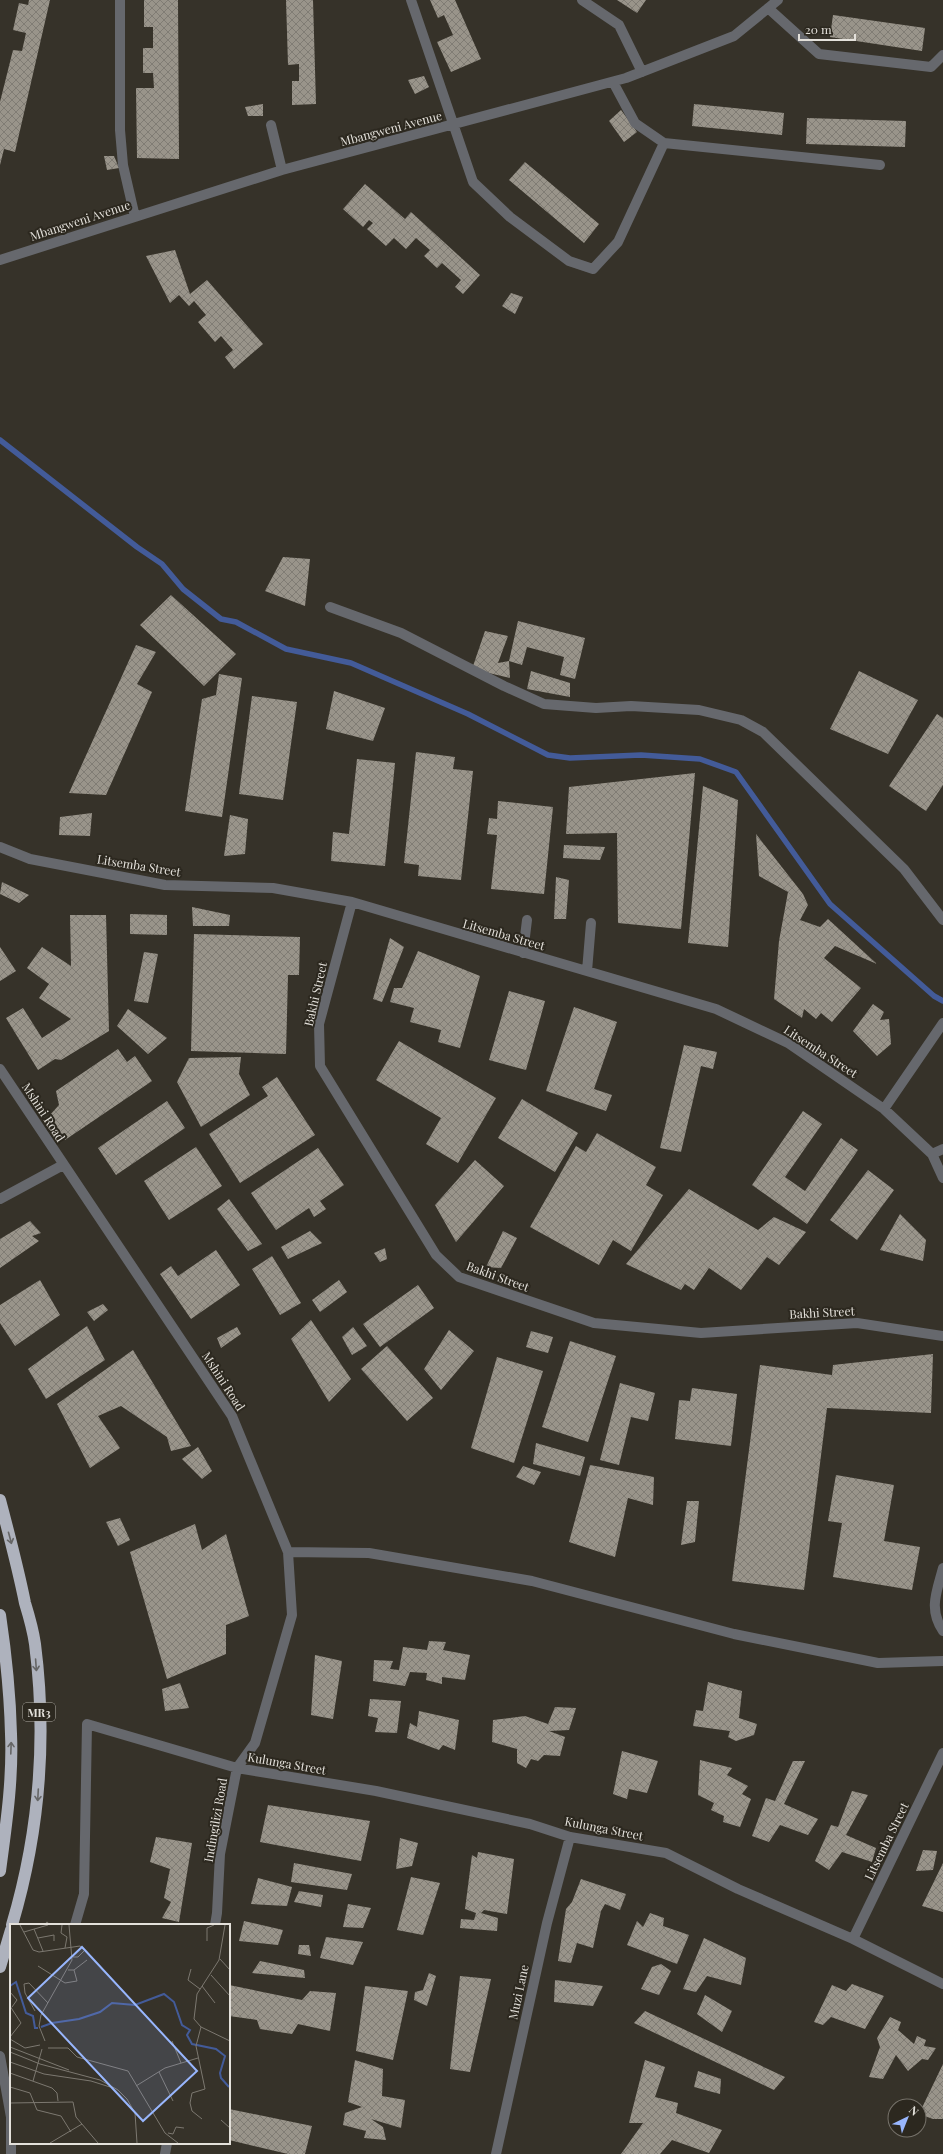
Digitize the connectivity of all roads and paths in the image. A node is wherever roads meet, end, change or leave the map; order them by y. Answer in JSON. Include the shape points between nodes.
{"nodes":[{"id":1,"x":120,"y":0,"type":"edge"},
{"id":2,"x":411,"y":0,"type":"edge"},
{"id":3,"x":582,"y":0,"type":"edge"},
{"id":4,"x":774,"y":3,"type":"edge"},
{"id":5,"x":943,"y":55,"type":"edge"},
{"id":6,"x":642,"y":72,"type":"junction"},
{"id":7,"x":612,"y":82,"type":"junction"},
{"id":8,"x":271,"y":125,"type":"dead end"},
{"id":9,"x":453,"y":125,"type":"junction"},
{"id":10,"x":664,"y":142,"type":"junction"},
{"id":11,"x":880,"y":164,"type":"dead end"},
{"id":12,"x":282,"y":170,"type":"junction"},
{"id":13,"x":135,"y":217,"type":"junction"},
{"id":14,"x":0,"y":260,"type":"edge"},
{"id":15,"x":330,"y":607,"type":"dead end"},
{"id":16,"x":0,"y":847,"type":"edge"},
{"id":17,"x":352,"y":902,"type":"junction"},
{"id":18,"x":528,"y":920,"type":"dead end"},
{"id":19,"x":943,"y":920,"type":"edge"},
{"id":20,"x":591,"y":923,"type":"dead end"},
{"id":21,"x":523,"y":953,"type":"junction"},
{"id":22,"x":587,"y":972,"type":"junction"},
{"id":23,"x":943,"y":1023,"type":"edge"},
{"id":24,"x":0,"y":1069,"type":"edge"},
{"id":25,"x":884,"y":1109,"type":"junction"},
{"id":26,"x":943,"y":1149,"type":"edge"},
{"id":27,"x":932,"y":1154,"type":"junction"},
{"id":28,"x":63,"y":1165,"type":"junction"},
{"id":29,"x":943,"y":1178,"type":"edge"},
{"id":30,"x":0,"y":1199,"type":"edge"},
{"id":31,"x":943,"y":1336,"type":"edge"},
{"id":32,"x":0,"y":1500,"type":"edge"},
{"id":33,"x":288,"y":1552,"type":"junction"},
{"id":34,"x":943,"y":1568,"type":"edge"},
{"id":35,"x":0,"y":1615,"type":"edge"},
{"id":36,"x":943,"y":1630,"type":"edge"},
{"id":37,"x":943,"y":1661,"type":"edge"},
{"id":38,"x":943,"y":1753,"type":"edge"},
{"id":39,"x":237,"y":1768,"type":"junction"},
{"id":40,"x":570,"y":1836,"type":"junction"},
{"id":41,"x":0,"y":1871,"type":"edge"},
{"id":42,"x":12,"y":1924,"type":"edge"},
{"id":43,"x":75,"y":1924,"type":"edge"},
{"id":44,"x":215,"y":1924,"type":"edge"},
{"id":45,"x":10,"y":1933,"type":"edge"},
{"id":46,"x":853,"y":1939,"type":"junction"},
{"id":47,"x":0,"y":1967,"type":"edge"},
{"id":48,"x":943,"y":1984,"type":"edge"},
{"id":49,"x":0,"y":2057,"type":"edge"},
{"id":50,"x":10,"y":2112,"type":"edge"},
{"id":51,"x":167,"y":2144,"type":"edge"},
{"id":52,"x":165,"y":2154,"type":"edge"},
{"id":53,"x":496,"y":2154,"type":"edge"}],
"edges":[{"from":1,"to":13,"type":"street","via":[[120,130],[123,165]]},
{"from":2,"to":9,"type":"street"},
{"from":3,"to":6,"type":"street","via":[[619,25]]},
{"from":4,"to":5,"type":"street","via":[[818,54],[931,67]]},
{"from":4,"to":6,"type":"street","name":"Mbangweni Avenue","via":[[734,36]]},
{"from":6,"to":7,"type":"street","name":"Mbangweni Avenue"},
{"from":7,"to":9,"type":"street","name":"Mbangweni Avenue"},
{"from":7,"to":10,"type":"street","via":[[635,123]]},
{"from":8,"to":12,"type":"street"},
{"from":9,"to":10,"type":"street","via":[[473,182],[510,216],[569,261],[593,269],[618,242]]},
{"from":9,"to":12,"type":"street","name":"Mbangweni Avenue"},
{"from":10,"to":11,"type":"street"},
{"from":12,"to":13,"type":"street","name":"Mbangweni Avenue"},
{"from":13,"to":14,"type":"street","name":"Mbangweni Avenue"},
{"from":15,"to":19,"type":"street","via":[[401,633],[544,704],[596,708],[669,707],[699,710],[741,720],[769,738],[898,864]]},
{"from":16,"to":17,"type":"street","name":"Litsemba Street","via":[[30,859],[165,884],[273,888]]},
{"from":17,"to":21,"type":"street","name":"Litsemba Street"},
{"from":17,"to":31,"type":"street","name":"Bakhi Street","via":[[319,1024],[320,1066],[436,1255],[459,1277],[594,1323],[701,1333],[857,1323]]},
{"from":18,"to":21,"type":"street"},
{"from":20,"to":22,"type":"street"},
{"from":21,"to":22,"type":"street","name":"Litsemba Street"},
{"from":22,"to":25,"type":"street","name":"Litsemba Street","via":[[716,1009],[788,1042]]},
{"from":23,"to":25,"type":"street"},
{"from":24,"to":28,"type":"street","name":"Mshini Road"},
{"from":25,"to":27,"type":"street","name":"Litsemba Street"},
{"from":26,"to":27,"type":"street"},
{"from":27,"to":29,"type":"street","name":"Litsemba Street"},
{"from":28,"to":30,"type":"street"},
{"from":28,"to":33,"type":"street","name":"Mshini Road","via":[[232,1416]]},
{"from":32,"to":42,"type":"highway","number":"MR3","one_way":true,"via":[[35,1644],[41,1734],[37,1811],[25,1883]]},
{"from":33,"to":37,"type":"street","via":[[369,1553],[532,1581],[734,1634],[878,1663]]},
{"from":33,"to":39,"type":"street","name":"Mshini Road","via":[[292,1615],[255,1743]]},
{"from":34,"to":36,"type":"street","via":[[933,1604]]},
{"from":41,"to":35,"type":"highway","number":"MR3","one_way":true,"via":[[8,1813],[11,1735]]},
{"from":38,"to":46,"type":"street","name":"Litsemba Street"},
{"from":39,"to":40,"type":"street","name":"Kulunga Street","via":[[376,1791],[530,1824]]},
{"from":39,"to":43,"type":"street","name":"Kulunga Street","via":[[87,1724],[84,1894]]},
{"from":39,"to":44,"type":"street","name":"Indingilizi Road","via":[[220,1854]]},
{"from":40,"to":46,"type":"street","name":"Kulunga Street","via":[[666,1853],[738,1889]]},
{"from":40,"to":53,"type":"street","name":"Muzi Lane","via":[[546,1923]]},
{"from":45,"to":47,"type":"highway"},
{"from":46,"to":48,"type":"street","name":"Kulunga Street"},
{"from":49,"to":50,"type":"street"},
{"from":51,"to":52,"type":"street"}]}
